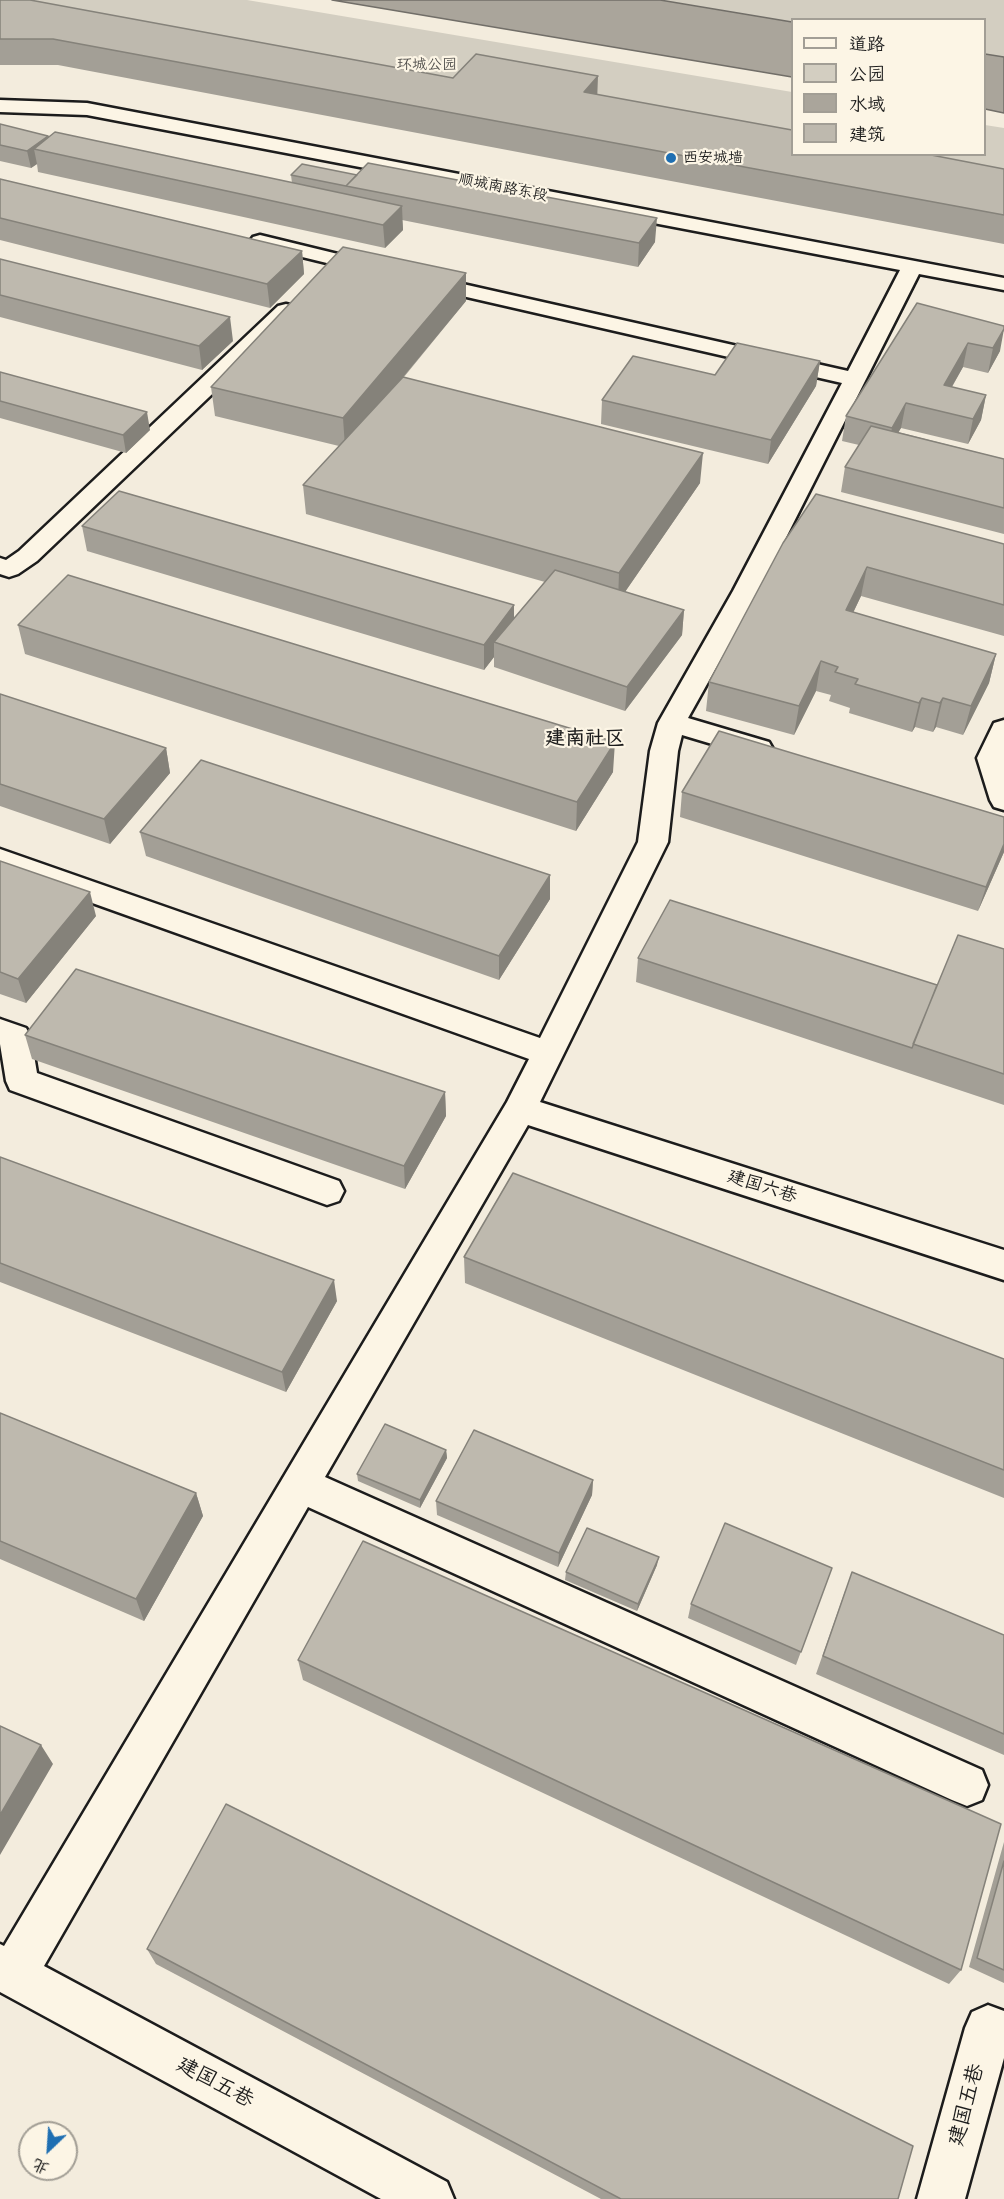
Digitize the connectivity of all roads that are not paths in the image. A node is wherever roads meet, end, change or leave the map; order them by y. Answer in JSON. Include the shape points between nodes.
{"nodes":[{"id":1,"x":0,"y":106,"type":"edge"},
{"id":2,"x":238,"y":236,"type":"edge"},
{"id":3,"x":340,"y":260,"type":"junction"},
{"id":4,"x":913,"y":266,"type":"junction"},
{"id":5,"x":1004,"y":284,"type":"edge"},
{"id":6,"x":855,"y":379,"type":"junction"},
{"id":7,"x":0,"y":566,"type":"edge"},
{"id":8,"x":672,"y":723,"type":"junction"},
{"id":9,"x":1004,"y":729,"type":"edge"},
{"id":10,"x":786,"y":757,"type":"edge"},
{"id":11,"x":996,"y":812,"type":"edge"},
{"id":12,"x":0,"y":859,"type":"edge"},
{"id":13,"x":0,"y":1031,"type":"edge"},
{"id":14,"x":547,"y":1053,"type":"junction"},
{"id":15,"x":520,"y":1108,"type":"junction"},
{"id":16,"x":327,"y":1191,"type":"dead end"},
{"id":17,"x":1004,"y":1265,"type":"edge"},
{"id":18,"x":300,"y":1485,"type":"junction"},
{"id":19,"x":967,"y":1785,"type":"dead end"},
{"id":20,"x":7,"y":1970,"type":"edge"},
{"id":21,"x":1004,"y":2036,"type":"edge"},
{"id":22,"x":430,"y":2199,"type":"edge"},
{"id":23,"x":941,"y":2199,"type":"edge"}],
"edges":[{"from":1,"to":4,"type":"street","name":"顺城南路东段","via":[[87,109]]},
{"from":2,"to":3,"type":"street"},
{"from":3,"to":6,"type":"street"},
{"from":3,"to":7,"type":"street","via":[[28,556],[9,569]]},
{"from":4,"to":5,"type":"street","name":"顺城南路东段"},
{"from":4,"to":6,"type":"street"},
{"from":6,"to":8,"type":"street","via":[[746,591]]},
{"from":8,"to":10,"type":"street"},
{"from":8,"to":14,"type":"street","via":[[664,751],[652,842]]},
{"from":9,"to":11,"type":"street","via":[[991,758]]},
{"from":12,"to":14,"type":"street"},
{"from":13,"to":16,"type":"street","via":[[15,1037],[21,1081]]},
{"from":14,"to":15,"type":"street"},
{"from":15,"to":17,"type":"street","name":"建国六巷"},
{"from":15,"to":18,"type":"street"},
{"from":18,"to":19,"type":"street"},
{"from":18,"to":20,"type":"street"},
{"from":20,"to":22,"type":"street","name":"建国五巷"},
{"from":21,"to":23,"type":"street","name":"建国五巷","via":[[988,2028]]}]}
